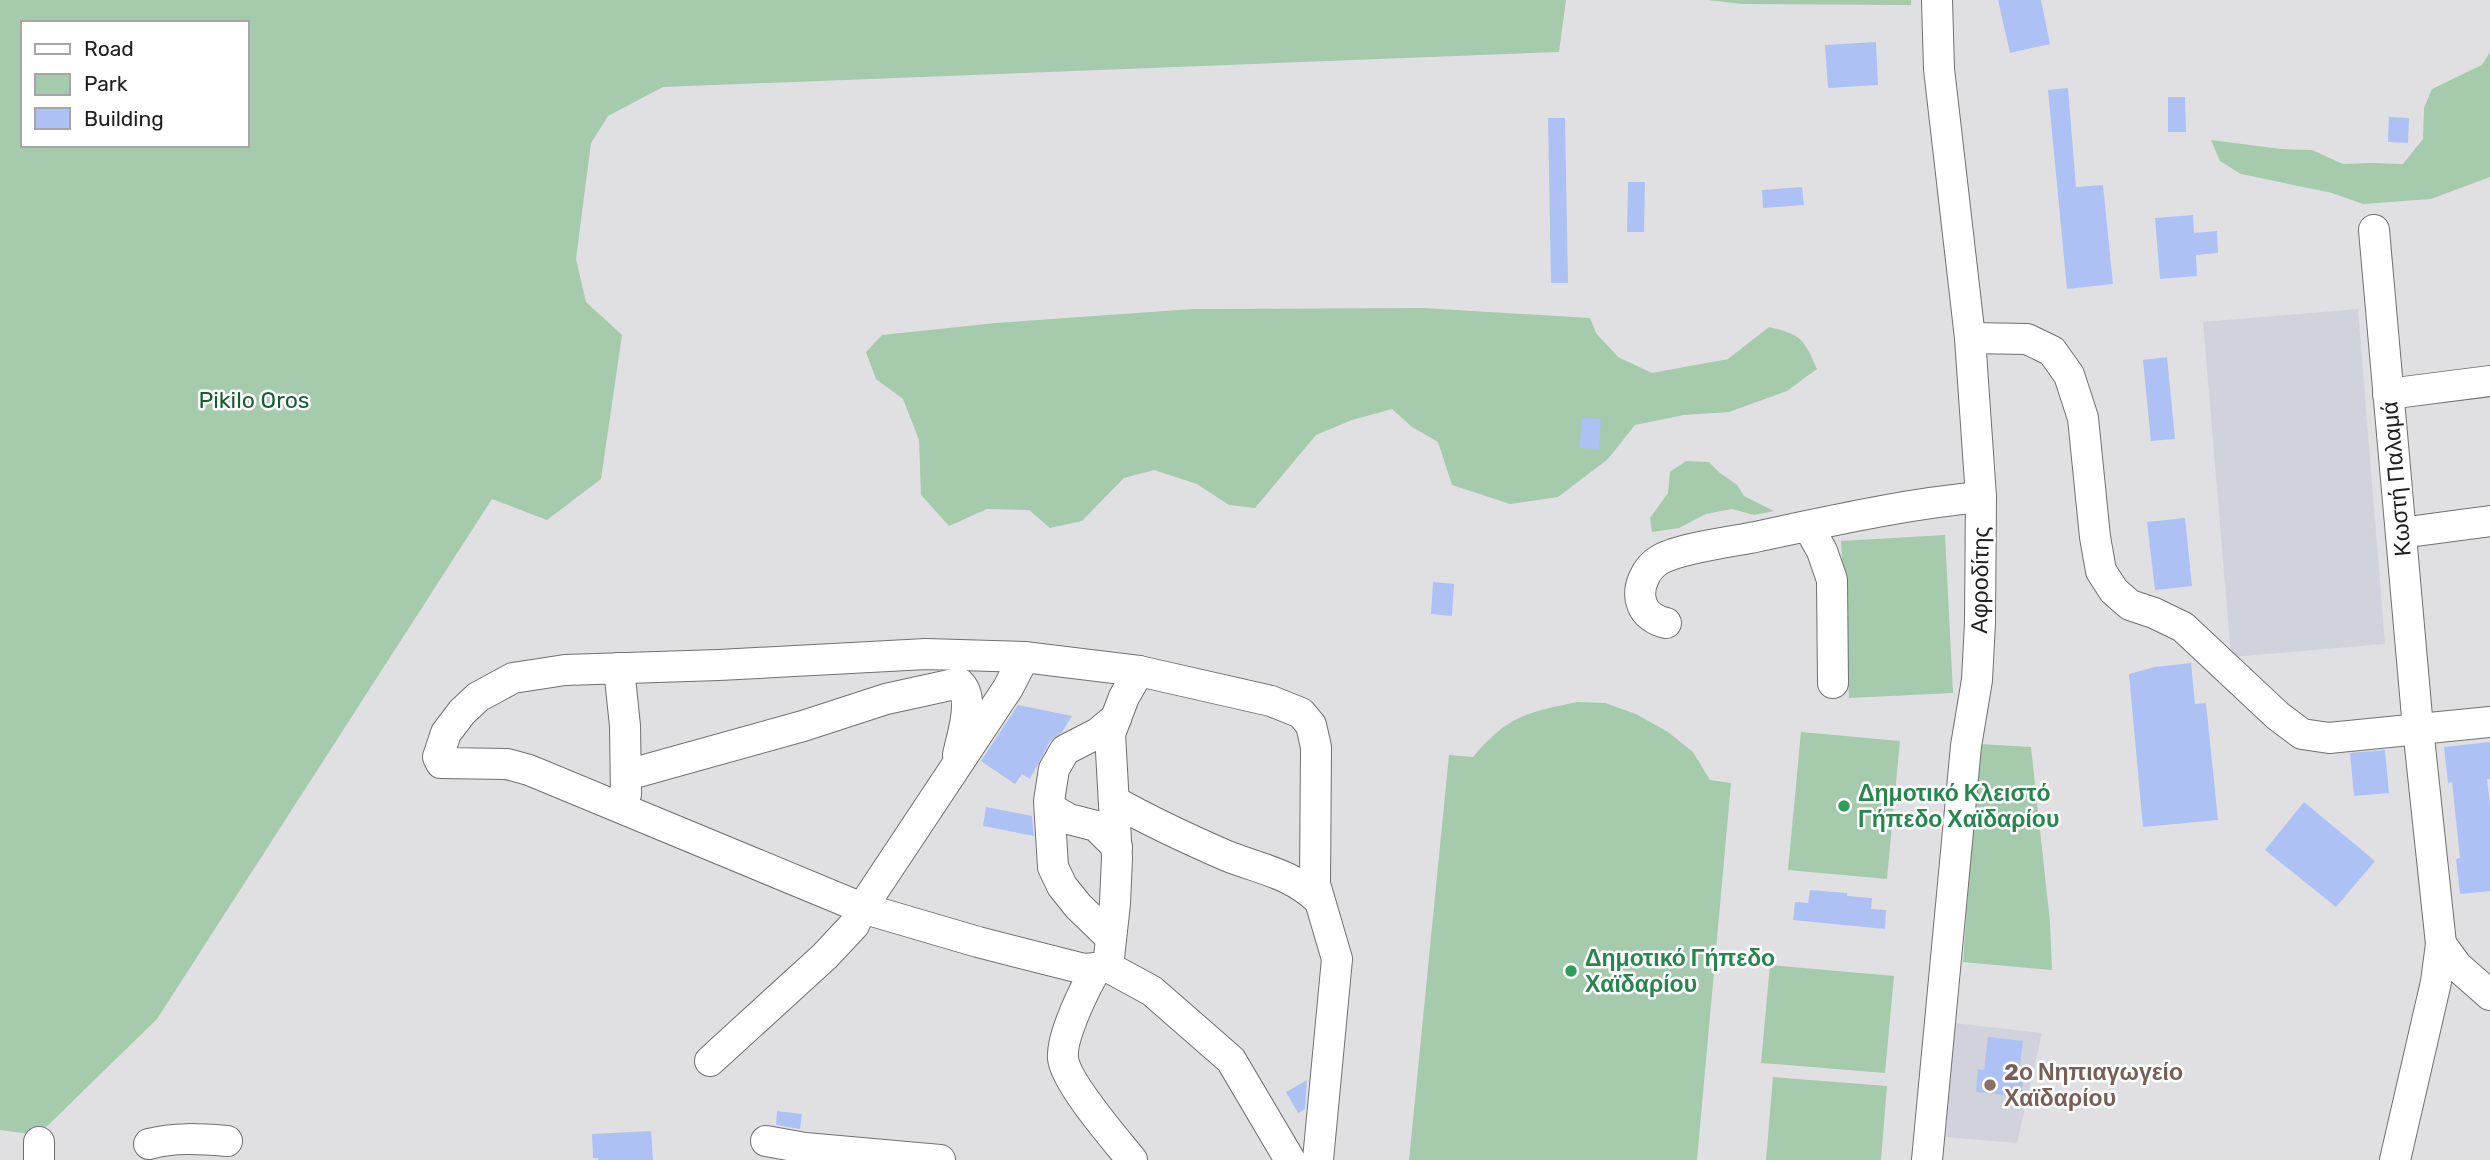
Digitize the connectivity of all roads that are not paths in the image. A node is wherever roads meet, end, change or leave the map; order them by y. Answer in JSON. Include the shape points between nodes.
{"nodes":[{"id":1,"x":1937,"y":0,"type":"edge"},
{"id":2,"x":2374,"y":230,"type":"dead end"},
{"id":3,"x":1970,"y":338,"type":"junction"},
{"id":4,"x":2490,"y":381,"type":"edge"},
{"id":5,"x":2388,"y":394,"type":"junction"},
{"id":6,"x":1981,"y":497,"type":"junction"},
{"id":7,"x":2490,"y":521,"type":"edge"},
{"id":8,"x":1808,"y":526,"type":"junction"},
{"id":9,"x":2400,"y":533,"type":"junction"},
{"id":10,"x":1666,"y":622,"type":"dead end"},
{"id":11,"x":1024,"y":657,"type":"junction"},
{"id":12,"x":619,"y":668,"type":"junction"},
{"id":13,"x":1139,"y":671,"type":"junction"},
{"id":14,"x":1833,"y":683,"type":"dead end"},
{"id":15,"x":1116,"y":718,"type":"junction"},
{"id":16,"x":2490,"y":722,"type":"edge"},
{"id":17,"x":2418,"y":728,"type":"junction"},
{"id":18,"x":955,"y":769,"type":"junction"},
{"id":19,"x":627,"y":775,"type":"junction"},
{"id":20,"x":1114,"y":801,"type":"junction"},
{"id":21,"x":1049,"y":808,"type":"junction"},
{"id":22,"x":625,"y":812,"type":"junction"},
{"id":23,"x":1116,"y":847,"type":"junction"},
{"id":24,"x":1319,"y":900,"type":"junction"},
{"id":25,"x":862,"y":908,"type":"junction"},
{"id":26,"x":2441,"y":944,"type":"junction"},
{"id":27,"x":1105,"y":958,"type":"junction"},
{"id":28,"x":2490,"y":995,"type":"edge"},
{"id":29,"x":710,"y":1061,"type":"dead end"},
{"id":30,"x":766,"y":1141,"type":"dead end"},
{"id":31,"x":149,"y":1144,"type":"dead end"},
{"id":32,"x":207,"y":1146,"type":"edge"},
{"id":33,"x":940,"y":1160,"type":"edge"},
{"id":34,"x":1132,"y":1160,"type":"edge"},
{"id":35,"x":1290,"y":1160,"type":"edge"},
{"id":36,"x":1318,"y":1160,"type":"edge"},
{"id":37,"x":1927,"y":1160,"type":"edge"},
{"id":38,"x":2395,"y":1160,"type":"edge"}],
"edges":[{"from":1,"to":3,"type":"street","name":"Αφροδίτης","via":[[1938,69]]},
{"from":2,"to":5,"type":"street","name":"Κωστή Παλαμά"},
{"from":3,"to":6,"type":"street","name":"Αφροδίτης"},
{"from":3,"to":17,"type":"street","via":[[2027,339],[2052,351],[2069,375],[2083,418],[2101,571],[2130,605],[2183,627],[2302,734],[2329,738]]},
{"from":4,"to":5,"type":"street"},
{"from":5,"to":9,"type":"street","name":"Κωστή Παλαμά"},
{"from":6,"to":8,"type":"street"},
{"from":6,"to":37,"type":"street","name":"Αφροδίτης","via":[[1977,680],[1966,746]]},
{"from":7,"to":9,"type":"street"},
{"from":8,"to":10,"type":"street","via":[[1659,560],[1644,577],[1640,594],[1648,614]]},
{"from":8,"to":14,"type":"street","via":[[1832,580]]},
{"from":9,"to":17,"type":"street","name":"Κωστή Παλαμά"},
{"from":11,"to":12,"type":"street","via":[[926,654]]},
{"from":11,"to":13,"type":"street"},
{"from":11,"to":18,"type":"street"},
{"from":12,"to":19,"type":"street"},
{"from":12,"to":22,"type":"street","via":[[513,678],[478,697],[462,712],[446,733],[438,757],[448,765],[507,764],[529,770]]},
{"from":13,"to":15,"type":"street"},
{"from":13,"to":24,"type":"street","via":[[1271,701],[1301,713],[1311,725],[1316,747],[1315,884]]},
{"from":15,"to":20,"type":"street","via":[[1110,734]]},
{"from":15,"to":21,"type":"street","via":[[1065,750],[1054,769]]},
{"from":16,"to":17,"type":"street"},
{"from":17,"to":26,"type":"street","name":"Κωστή Παλαμά"},
{"from":18,"to":19,"type":"street","via":[[967,702],[959,682]]},
{"from":18,"to":25,"type":"street"},
{"from":19,"to":22,"type":"street"},
{"from":20,"to":23,"type":"street"},
{"from":20,"to":24,"type":"street","via":[[1186,839],[1287,877]]},
{"from":21,"to":23,"type":"street","via":[[1096,826]]},
{"from":21,"to":27,"type":"street","via":[[1053,867]]},
{"from":22,"to":25,"type":"street"},
{"from":23,"to":27,"type":"street","via":[[1115,903]]},
{"from":24,"to":36,"type":"street","via":[[1337,960]]},
{"from":25,"to":27,"type":"street","via":[[1084,969]]},
{"from":25,"to":29,"type":"street","via":[[854,925],[825,956]]},
{"from":26,"to":28,"type":"street","via":[[2457,967]]},
{"from":26,"to":38,"type":"street","name":"Κωστή Παλαμά"},
{"from":27,"to":34,"type":"street","via":[[1075,1012],[1063,1061],[1092,1110]]},
{"from":27,"to":35,"type":"street","via":[[1152,991],[1231,1060]]},
{"from":30,"to":33,"type":"street"},
{"from":31,"to":32,"type":"street"}]}
